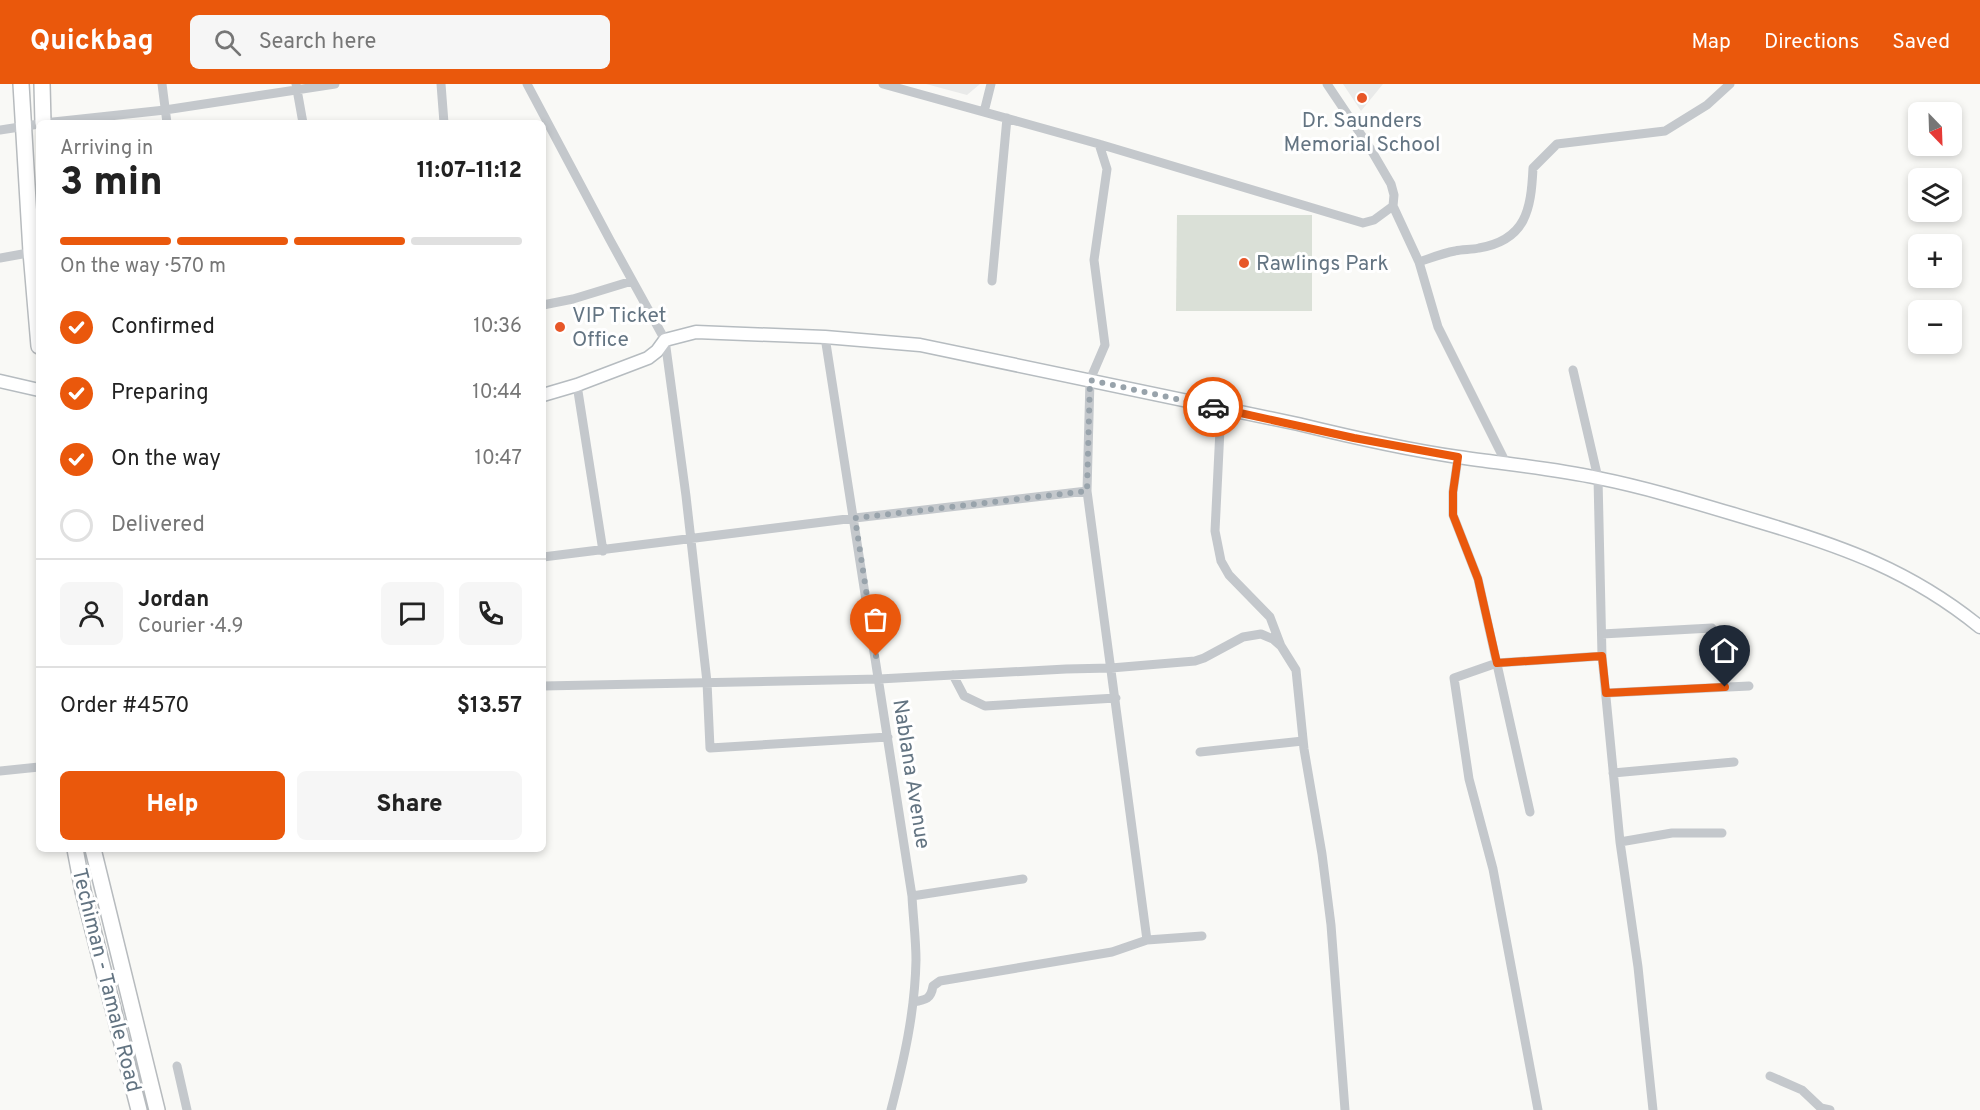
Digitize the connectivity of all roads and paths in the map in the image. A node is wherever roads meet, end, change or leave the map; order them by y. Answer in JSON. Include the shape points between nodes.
{"nodes":[{"id":1,"x":21,"y":84,"type":"edge"},
{"id":2,"x":42,"y":84,"type":"edge"},
{"id":3,"x":162,"y":84,"type":"edge"},
{"id":4,"x":335,"y":84,"type":"edge"},
{"id":5,"x":441,"y":84,"type":"edge"},
{"id":6,"x":527,"y":84,"type":"edge"},
{"id":7,"x":883,"y":84,"type":"edge"},
{"id":8,"x":991,"y":84,"type":"edge"},
{"id":9,"x":1327,"y":84,"type":"edge"},
{"id":10,"x":1730,"y":84,"type":"edge"},
{"id":11,"x":296,"y":88,"type":"edge"},
{"id":12,"x":165,"y":110,"type":"junction"},
{"id":13,"x":984,"y":112,"type":"junction"},
{"id":14,"x":1007,"y":118,"type":"junction"},
{"id":15,"x":38,"y":120,"type":"edge"},
{"id":16,"x":74,"y":120,"type":"edge"},
{"id":17,"x":167,"y":120,"type":"edge"},
{"id":18,"x":302,"y":120,"type":"edge"},
{"id":19,"x":444,"y":120,"type":"edge"},
{"id":20,"x":36,"y":122,"type":"edge"},
{"id":21,"x":36,"y":124,"type":"edge"},
{"id":22,"x":0,"y":130,"type":"edge"},
{"id":23,"x":36,"y":142,"type":"edge"},
{"id":24,"x":1099,"y":144,"type":"junction"},
{"id":25,"x":33,"y":194,"type":"edge"},
{"id":26,"x":1393,"y":206,"type":"junction"},
{"id":27,"x":35,"y":252,"type":"edge"},
{"id":28,"x":0,"y":258,"type":"edge"},
{"id":29,"x":1419,"y":262,"type":"junction"},
{"id":30,"x":36,"y":276,"type":"edge"},
{"id":31,"x":632,"y":281,"type":"junction"},
{"id":32,"x":992,"y":281,"type":"dead end"},
{"id":33,"x":546,"y":304,"type":"edge"},
{"id":34,"x":825,"y":337,"type":"junction"},
{"id":35,"x":665,"y":340,"type":"junction"},
{"id":36,"x":1573,"y":370,"type":"dead end"},
{"id":37,"x":1090,"y":380,"type":"junction"},
{"id":38,"x":0,"y":381,"type":"edge"},
{"id":39,"x":577,"y":385,"type":"junction"},
{"id":40,"x":36,"y":389,"type":"edge"},
{"id":41,"x":546,"y":395,"type":"edge"},
{"id":42,"x":1221,"y":409,"type":"junction"},
{"id":43,"x":1458,"y":457,"type":"junction"},
{"id":44,"x":1506,"y":463,"type":"junction"},
{"id":45,"x":1598,"y":478,"type":"junction"},
{"id":46,"x":1087,"y":491,"type":"junction"},
{"id":47,"x":855,"y":518,"type":"junction"},
{"id":48,"x":690,"y":538,"type":"junction"},
{"id":49,"x":603,"y":551,"type":"junction"},
{"id":50,"x":546,"y":557,"type":"edge"},
{"id":51,"x":1980,"y":627,"type":"edge"},
{"id":52,"x":1712,"y":628,"type":"dead end"},
{"id":53,"x":1602,"y":634,"type":"junction"},
{"id":54,"x":1281,"y":646,"type":"junction"},
{"id":55,"x":1602,"y":656,"type":"junction"},
{"id":56,"x":1497,"y":663,"type":"junction"},
{"id":57,"x":1112,"y":668,"type":"junction"},
{"id":58,"x":953,"y":675,"type":"junction"},
{"id":59,"x":879,"y":679,"type":"junction"},
{"id":60,"x":707,"y":682,"type":"junction"},
{"id":61,"x":546,"y":686,"type":"edge"},
{"id":62,"x":1749,"y":686,"type":"dead end"},
{"id":63,"x":1606,"y":693,"type":"junction"},
{"id":64,"x":1116,"y":698,"type":"junction"},
{"id":65,"x":888,"y":737,"type":"junction"},
{"id":66,"x":1303,"y":741,"type":"junction"},
{"id":67,"x":1200,"y":752,"type":"dead end"},
{"id":68,"x":1734,"y":762,"type":"dead end"},
{"id":69,"x":36,"y":767,"type":"edge"},
{"id":70,"x":0,"y":771,"type":"edge"},
{"id":71,"x":1613,"y":774,"type":"junction"},
{"id":72,"x":1530,"y":812,"type":"dead end"},
{"id":73,"x":1722,"y":833,"type":"dead end"},
{"id":74,"x":1620,"y":842,"type":"junction"},
{"id":75,"x":76,"y":852,"type":"edge"},
{"id":76,"x":94,"y":852,"type":"edge"},
{"id":77,"x":1023,"y":879,"type":"dead end"},
{"id":78,"x":912,"y":896,"type":"junction"},
{"id":79,"x":1202,"y":936,"type":"dead end"},
{"id":80,"x":1148,"y":940,"type":"junction"},
{"id":81,"x":914,"y":1002,"type":"junction"},
{"id":82,"x":177,"y":1066,"type":"dead end"},
{"id":83,"x":1770,"y":1076,"type":"dead end"},
{"id":84,"x":139,"y":1110,"type":"edge"},
{"id":85,"x":157,"y":1110,"type":"edge"},
{"id":86,"x":187,"y":1110,"type":"edge"},
{"id":87,"x":891,"y":1110,"type":"edge"},
{"id":88,"x":1345,"y":1110,"type":"edge"},
{"id":89,"x":1538,"y":1110,"type":"edge"},
{"id":90,"x":1653,"y":1110,"type":"edge"},
{"id":91,"x":1830,"y":1110,"type":"edge"}],
"edges":[{"from":1,"to":20,"type":"highway"},
{"from":2,"to":15,"type":"highway"},
{"from":3,"to":12,"type":"street"},
{"from":4,"to":11,"type":"street"},
{"from":5,"to":19,"type":"street"},
{"from":6,"to":31,"type":"street"},
{"from":7,"to":13,"type":"street"},
{"from":8,"to":13,"type":"street"},
{"from":9,"to":26,"type":"street","via":[[1391,184]]},
{"from":10,"to":29,"type":"street","via":[[1707,105],[1665,131],[1557,144],[1533,168],[1532,197],[1526,217],[1509,238]]},
{"from":11,"to":12,"type":"street"},
{"from":11,"to":18,"type":"street"},
{"from":12,"to":16,"type":"street"},
{"from":12,"to":17,"type":"street"},
{"from":13,"to":14,"type":"street"},
{"from":14,"to":24,"type":"street"},
{"from":14,"to":32,"type":"street"},
{"from":21,"to":22,"type":"street"},
{"from":23,"to":25,"type":"highway"},
{"from":24,"to":26,"type":"street","via":[[1363,223]]},
{"from":24,"to":37,"type":"street","via":[[1107,168],[1094,260],[1105,345]]},
{"from":25,"to":27,"type":"highway"},
{"from":26,"to":29,"type":"street"},
{"from":27,"to":28,"type":"street"},
{"from":27,"to":30,"type":"highway"},
{"from":29,"to":44,"type":"street","via":[[1438,327]]},
{"from":31,"to":33,"type":"street"},
{"from":31,"to":35,"type":"street"},
{"from":34,"to":35,"type":"main road","via":[[696,332]]},
{"from":34,"to":37,"type":"main road","via":[[920,345]]},
{"from":34,"to":47,"type":"street","name":"Nablana Avenue"},
{"from":35,"to":39,"type":"main road","via":[[648,358]]},
{"from":35,"to":48,"type":"street"},
{"from":36,"to":45,"type":"street"},
{"from":37,"to":42,"type":"main road"},
{"from":37,"to":46,"type":"street"},
{"from":38,"to":40,"type":"main road"},
{"from":39,"to":41,"type":"main road"},
{"from":39,"to":49,"type":"street"},
{"from":42,"to":43,"type":"main road"},
{"from":42,"to":54,"type":"street","via":[[1217,548],[1229,575],[1270,616]]},
{"from":43,"to":44,"type":"main road"},
{"from":43,"to":56,"type":"street","via":[[1453,515],[1478,579]]},
{"from":44,"to":45,"type":"main road"},
{"from":45,"to":51,"type":"main road","via":[[1680,498],[1872,561],[1940,597]]},
{"from":45,"to":53,"type":"street"},
{"from":46,"to":47,"type":"street"},
{"from":46,"to":57,"type":"street"},
{"from":47,"to":48,"type":"street"},
{"from":47,"to":59,"type":"street","name":"Nablana Avenue"},
{"from":48,"to":49,"type":"street"},
{"from":48,"to":60,"type":"street"},
{"from":49,"to":50,"type":"street"},
{"from":52,"to":53,"type":"street"},
{"from":53,"to":55,"type":"street"},
{"from":54,"to":57,"type":"street","via":[[1261,634],[1251,634],[1195,661]]},
{"from":54,"to":66,"type":"street","via":[[1296,670]]},
{"from":55,"to":56,"type":"street"},
{"from":55,"to":63,"type":"street"},
{"from":56,"to":72,"type":"street"},
{"from":56,"to":89,"type":"street","via":[[1454,678],[1469,779],[1493,869]]},
{"from":57,"to":58,"type":"street"},
{"from":57,"to":64,"type":"street"},
{"from":58,"to":59,"type":"street"},
{"from":58,"to":64,"type":"street","via":[[964,696],[985,706]]},
{"from":59,"to":60,"type":"street"},
{"from":59,"to":65,"type":"street","name":"Nablana Avenue"},
{"from":60,"to":61,"type":"street"},
{"from":60,"to":65,"type":"street","via":[[710,748]]},
{"from":62,"to":63,"type":"street"},
{"from":63,"to":71,"type":"street"},
{"from":64,"to":80,"type":"street"},
{"from":65,"to":78,"type":"street","name":"Nablana Avenue"},
{"from":66,"to":67,"type":"street"},
{"from":66,"to":88,"type":"street","via":[[1331,925]]},
{"from":68,"to":71,"type":"street"},
{"from":69,"to":70,"type":"street"},
{"from":71,"to":74,"type":"street"},
{"from":73,"to":74,"type":"street","via":[[1672,833]]},
{"from":74,"to":90,"type":"street"},
{"from":75,"to":84,"type":"highway","name":"Techiman - Tamale Road"},
{"from":76,"to":85,"type":"highway","name":"Techiman - Tamale Road"},
{"from":77,"to":78,"type":"street"},
{"from":78,"to":81,"type":"street","name":"Nablana Avenue"},
{"from":79,"to":80,"type":"street"},
{"from":80,"to":81,"type":"street","via":[[1112,952],[940,981],[927,1000]]},
{"from":81,"to":87,"type":"street","name":"Nablana Avenue"},
{"from":82,"to":86,"type":"street"},
{"from":83,"to":91,"type":"street","via":[[1802,1090],[1821,1108]]}]}
